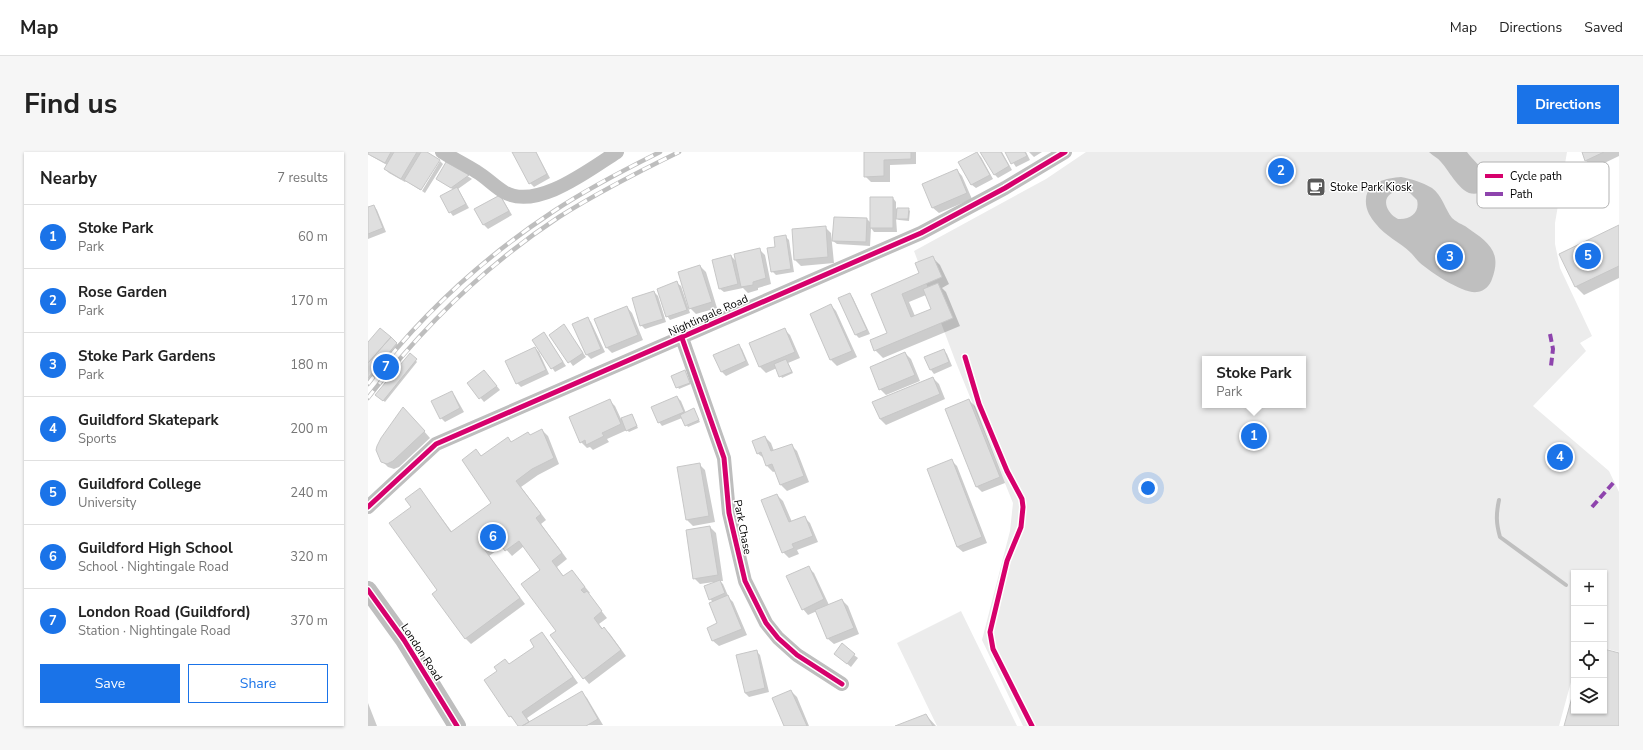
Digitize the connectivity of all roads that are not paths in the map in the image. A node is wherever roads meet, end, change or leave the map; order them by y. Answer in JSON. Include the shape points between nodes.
{"nodes":[{"id":1,"x":442,"y":152,"type":"edge"},
{"id":2,"x":617,"y":152,"type":"edge"},
{"id":3,"x":1065,"y":152,"type":"edge"},
{"id":4,"x":682,"y":338,"type":"junction"},
{"id":5,"x":368,"y":507,"type":"edge"},
{"id":6,"x":368,"y":590,"type":"edge"},
{"id":7,"x":842,"y":684,"type":"dead end"},
{"id":8,"x":457,"y":726,"type":"edge"}],
"edges":[{"from":1,"to":2,"type":"street","via":[[478,172],[505,193],[521,197],[556,190]]},
{"from":3,"to":4,"type":"street","name":"Nightingale Road","via":[[921,233]]},
{"from":4,"to":5,"type":"street","name":"Nightingale Road","via":[[436,444]]},
{"from":4,"to":7,"type":"street","name":"Park Chase","via":[[724,458],[729,513],[745,581],[766,623],[778,638],[797,655]]},
{"from":6,"to":8,"type":"main road","name":"London Road","via":[[404,640]]}]}
